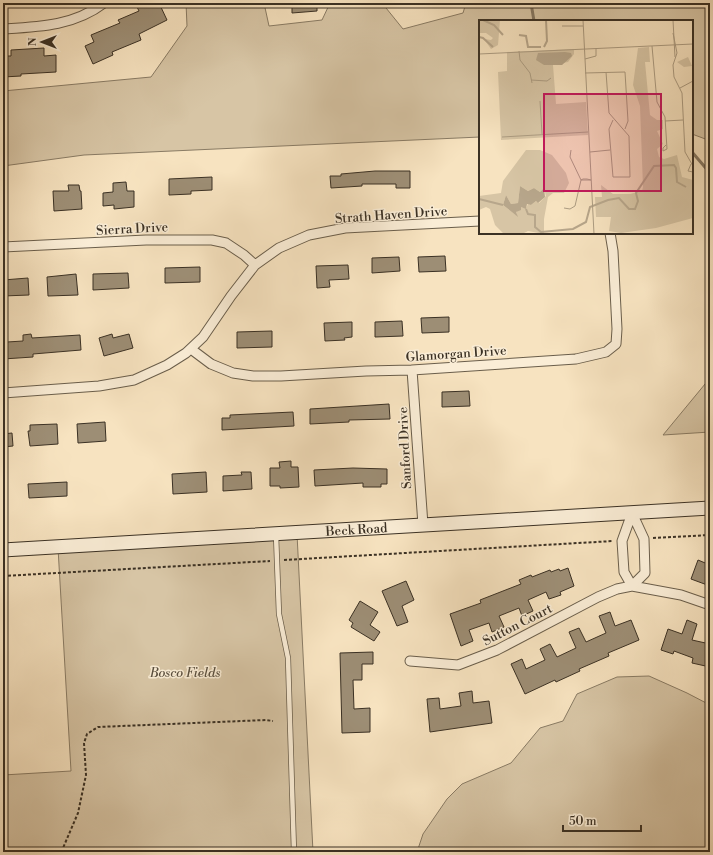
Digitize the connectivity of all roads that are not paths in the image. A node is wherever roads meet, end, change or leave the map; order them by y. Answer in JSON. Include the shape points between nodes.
{"nodes":[{"id":1,"x":104,"y":3,"type":"edge"},
{"id":2,"x":3,"y":29,"type":"edge"},
{"id":3,"x":479,"y":221,"type":"edge"},
{"id":4,"x":610,"y":234,"type":"edge"},
{"id":5,"x":3,"y":248,"type":"edge"},
{"id":6,"x":256,"y":264,"type":"junction"},
{"id":7,"x":191,"y":349,"type":"junction"},
{"id":8,"x":412,"y":370,"type":"junction"},
{"id":9,"x":3,"y":393,"type":"edge"},
{"id":10,"x":710,"y":508,"type":"edge"},
{"id":11,"x":632,"y":513,"type":"junction"},
{"id":12,"x":423,"y":524,"type":"junction"},
{"id":13,"x":276,"y":534,"type":"junction"},
{"id":14,"x":3,"y":550,"type":"edge"},
{"id":15,"x":632,"y":586,"type":"junction"},
{"id":16,"x":710,"y":605,"type":"edge"},
{"id":17,"x":410,"y":661,"type":"dead end"},
{"id":18,"x":294,"y":852,"type":"edge"}],
"edges":[{"from":1,"to":2,"type":"street","via":[[86,14],[56,24]]},
{"from":3,"to":6,"type":"street","name":"Strath Haven Drive","via":[[345,228],[301,238],[279,248]]},
{"from":4,"to":8,"type":"street","name":"Glamorgan Drive","via":[[617,329],[616,344],[606,352],[576,358]]},
{"from":5,"to":6,"type":"street","name":"Sierra Drive","via":[[146,240],[212,240],[226,243]]},
{"from":6,"to":7,"type":"street","name":"Strath Haven Drive","via":[[203,337]]},
{"from":7,"to":8,"type":"street","name":"Glamorgan Drive","via":[[211,364],[233,373],[253,376]]},
{"from":7,"to":9,"type":"street","name":"Strath Haven Drive","via":[[167,365],[134,380],[98,386]]},
{"from":8,"to":12,"type":"street","name":"Sanford Drive"},
{"from":10,"to":11,"type":"main road","name":"Beck Road"},
{"from":11,"to":12,"type":"main road","name":"Beck Road"},
{"from":11,"to":15,"type":"street","via":[[622,540],[624,572]]},
{"from":11,"to":15,"type":"street","via":[[644,539],[645,573]]},
{"from":12,"to":13,"type":"main road","name":"Beck Road"},
{"from":13,"to":14,"type":"main road","name":"Beck Road"},
{"from":13,"to":18,"type":"lane","via":[[279,614],[288,658]]},
{"from":15,"to":16,"type":"street","name":"Sutton Court","via":[[682,595]]},
{"from":15,"to":17,"type":"street","name":"Sutton Court","via":[[598,597],[497,650],[458,665]]}]}
